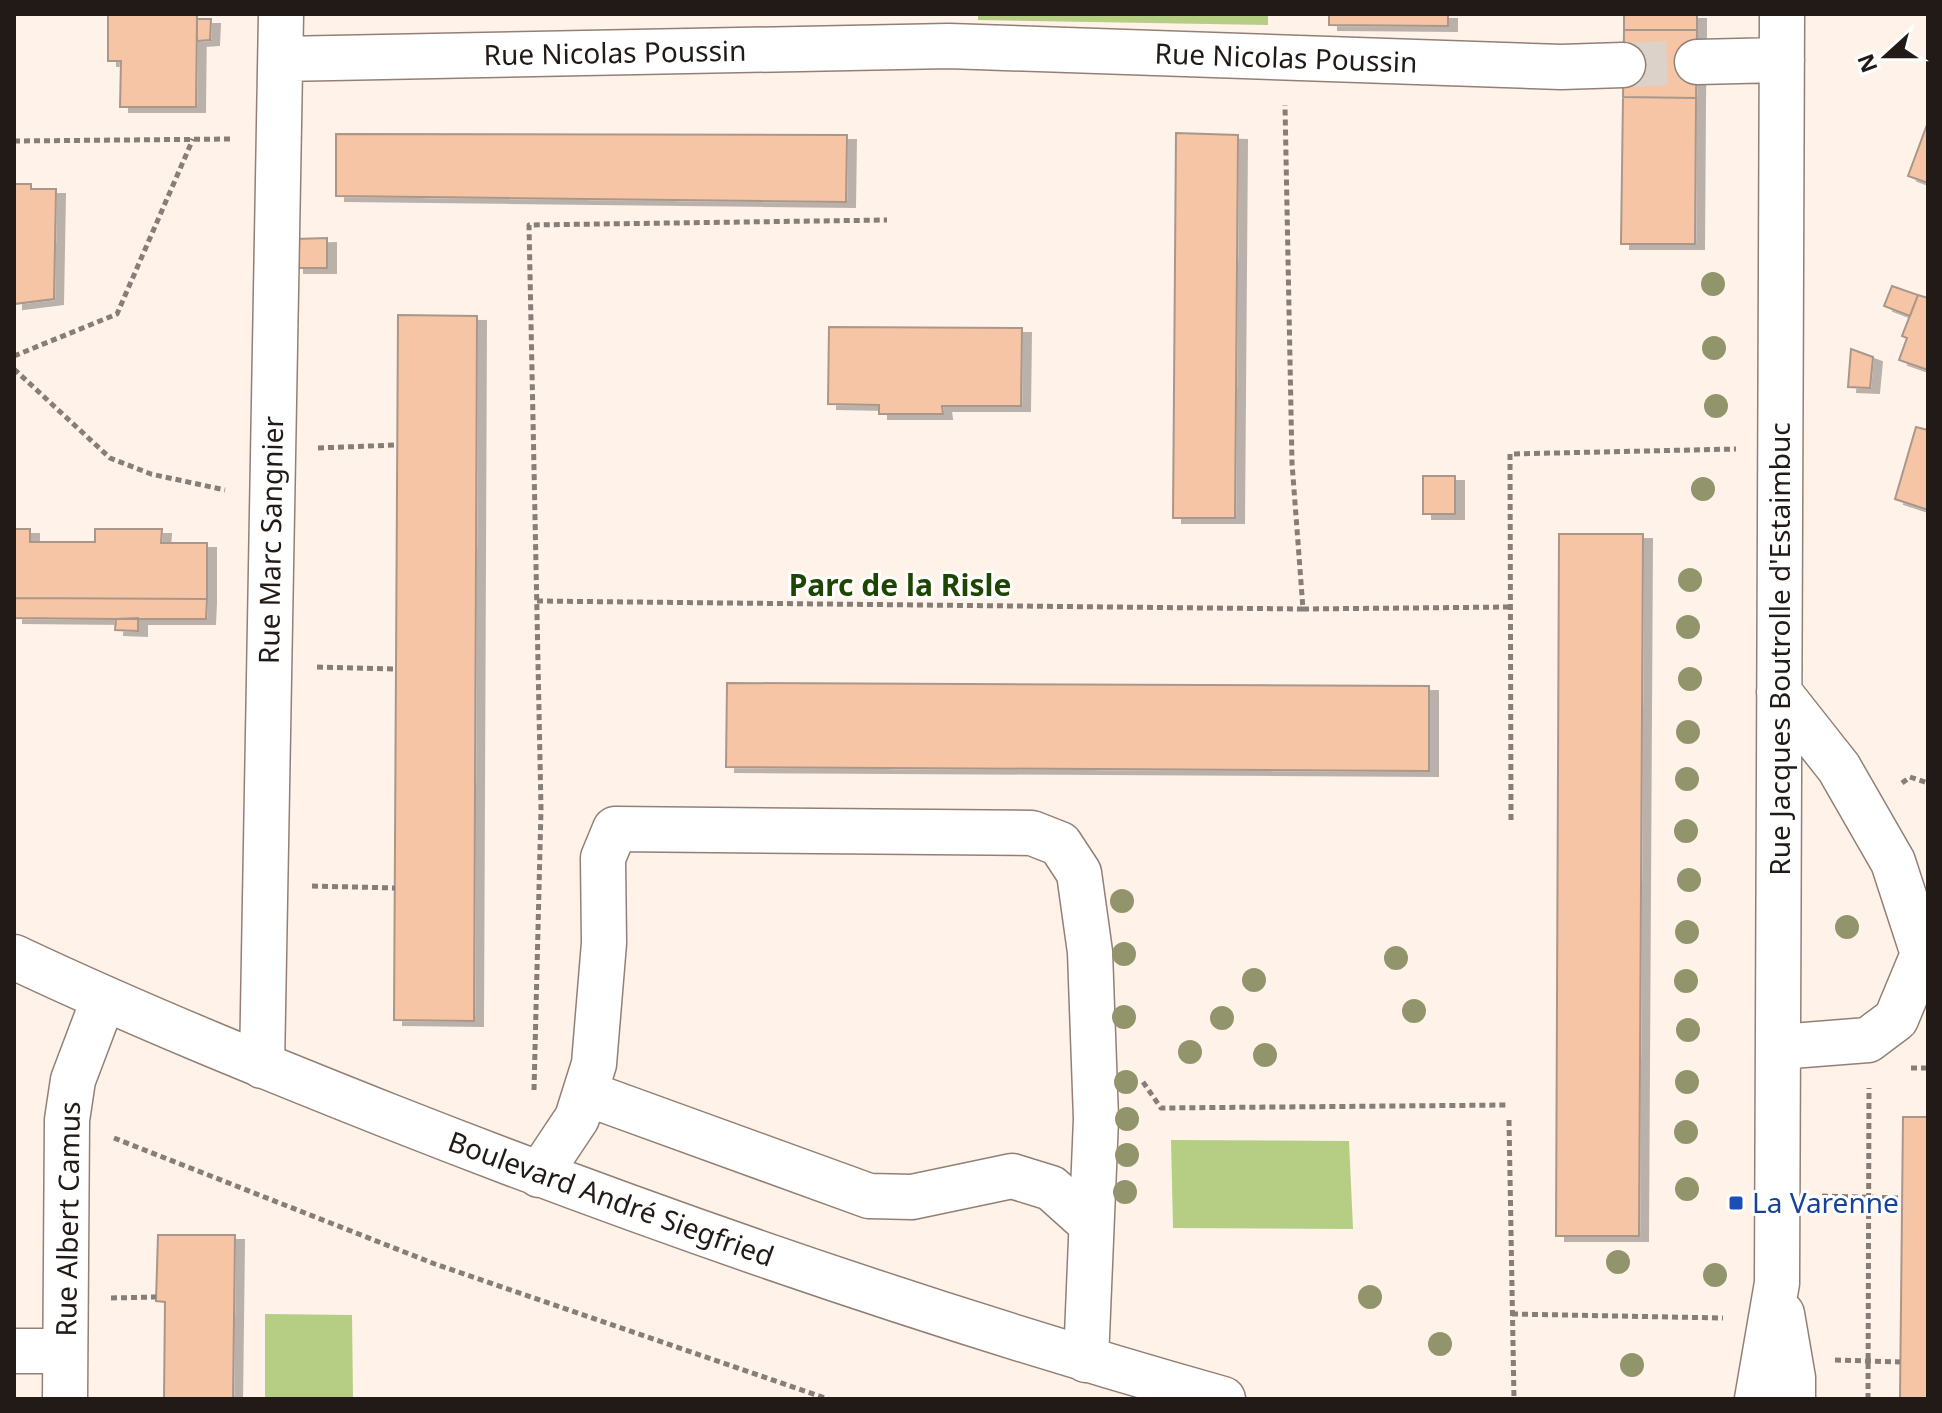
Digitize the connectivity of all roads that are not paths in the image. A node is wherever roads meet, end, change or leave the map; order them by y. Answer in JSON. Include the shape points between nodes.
{"nodes":[{"id":1,"x":281,"y":14,"type":"edge"},
{"id":2,"x":1782,"y":14,"type":"edge"},
{"id":3,"x":949,"y":30,"type":"edge"},
{"id":4,"x":281,"y":59,"type":"junction"},
{"id":5,"x":1782,"y":60,"type":"junction"},
{"id":6,"x":1697,"y":62,"type":"tunnel mouth"},
{"id":7,"x":1623,"y":65,"type":"tunnel mouth"},
{"id":8,"x":1779,"y":692,"type":"junction"},
{"id":9,"x":14,"y":957,"type":"edge"},
{"id":10,"x":104,"y":998,"type":"junction"},
{"id":11,"x":1778,"y":1047,"type":"junction"},
{"id":12,"x":262,"y":1066,"type":"junction"},
{"id":13,"x":585,"y":1093,"type":"junction"},
{"id":14,"x":539,"y":1175,"type":"junction"},
{"id":15,"x":1090,"y":1223,"type":"junction"},
{"id":16,"x":1774,"y":1302,"type":"junction"},
{"id":17,"x":14,"y":1351,"type":"edge"},
{"id":18,"x":65,"y":1351,"type":"junction"},
{"id":19,"x":1086,"y":1360,"type":"junction"},
{"id":20,"x":1792,"y":1379,"type":"edge"},
{"id":21,"x":65,"y":1399,"type":"edge"},
{"id":22,"x":1223,"y":1399,"type":"edge"},
{"id":23,"x":1757,"y":1399,"type":"edge"}],
"edges":[{"from":1,"to":4,"type":"street","name":"Rue Marc Sangnier"},
{"from":2,"to":5,"type":"street","name":"Rue Jacques Boutrolle d'Estaimbuc"},
{"from":3,"to":4,"type":"street","name":"Rue Nicolas Poussin"},
{"from":3,"to":7,"type":"street","name":"Rue Nicolas Poussin","via":[[1268,57]]},
{"from":4,"to":12,"type":"street","name":"Rue Marc Sangnier"},
{"from":5,"to":6,"type":"street"},
{"from":5,"to":8,"type":"street","name":"Rue Jacques Boutrolle d'Estaimbuc"},
{"from":8,"to":11,"type":"street","name":"Rue Jacques Boutrolle d'Estaimbuc"},
{"from":8,"to":11,"type":"street","via":[[1839,768],[1893,862],[1923,954],[1896,1019],[1868,1040]]},
{"from":9,"to":10,"type":"street","name":"Boulevard André Siegfried"},
{"from":10,"to":12,"type":"street","name":"Boulevard André Siegfried"},
{"from":10,"to":18,"type":"street","name":"Rue Albert Camus","via":[[73,1080],[67,1120]]},
{"from":11,"to":16,"type":"street","name":"Rue Jacques Boutrolle d'Estaimbuc"},
{"from":12,"to":14,"type":"street","name":"Boulevard André Siegfried"},
{"from":13,"to":14,"type":"street","via":[[577,1118]]},
{"from":13,"to":15,"type":"street","via":[[869,1196],[912,1197],[1012,1176],[1051,1188]]},
{"from":13,"to":15,"type":"street","via":[[594,1064],[604,943],[603,858],[615,829],[1032,833],[1060,844],[1079,873],[1090,952],[1096,1119]]},
{"from":14,"to":19,"type":"street","name":"Boulevard André Siegfried","via":[[873,1293]]},
{"from":15,"to":19,"type":"street"},
{"from":16,"to":20,"type":"street","name":"Rue Jacques Boutrolle d'Estaimbuc"},
{"from":16,"to":23,"type":"street","name":"Rue Jacques Boutrolle d'Estaimbuc"},
{"from":17,"to":18,"type":"street"},
{"from":18,"to":21,"type":"street","name":"Rue Albert Camus"},
{"from":19,"to":22,"type":"street","name":"Boulevard André Siegfried"}]}
